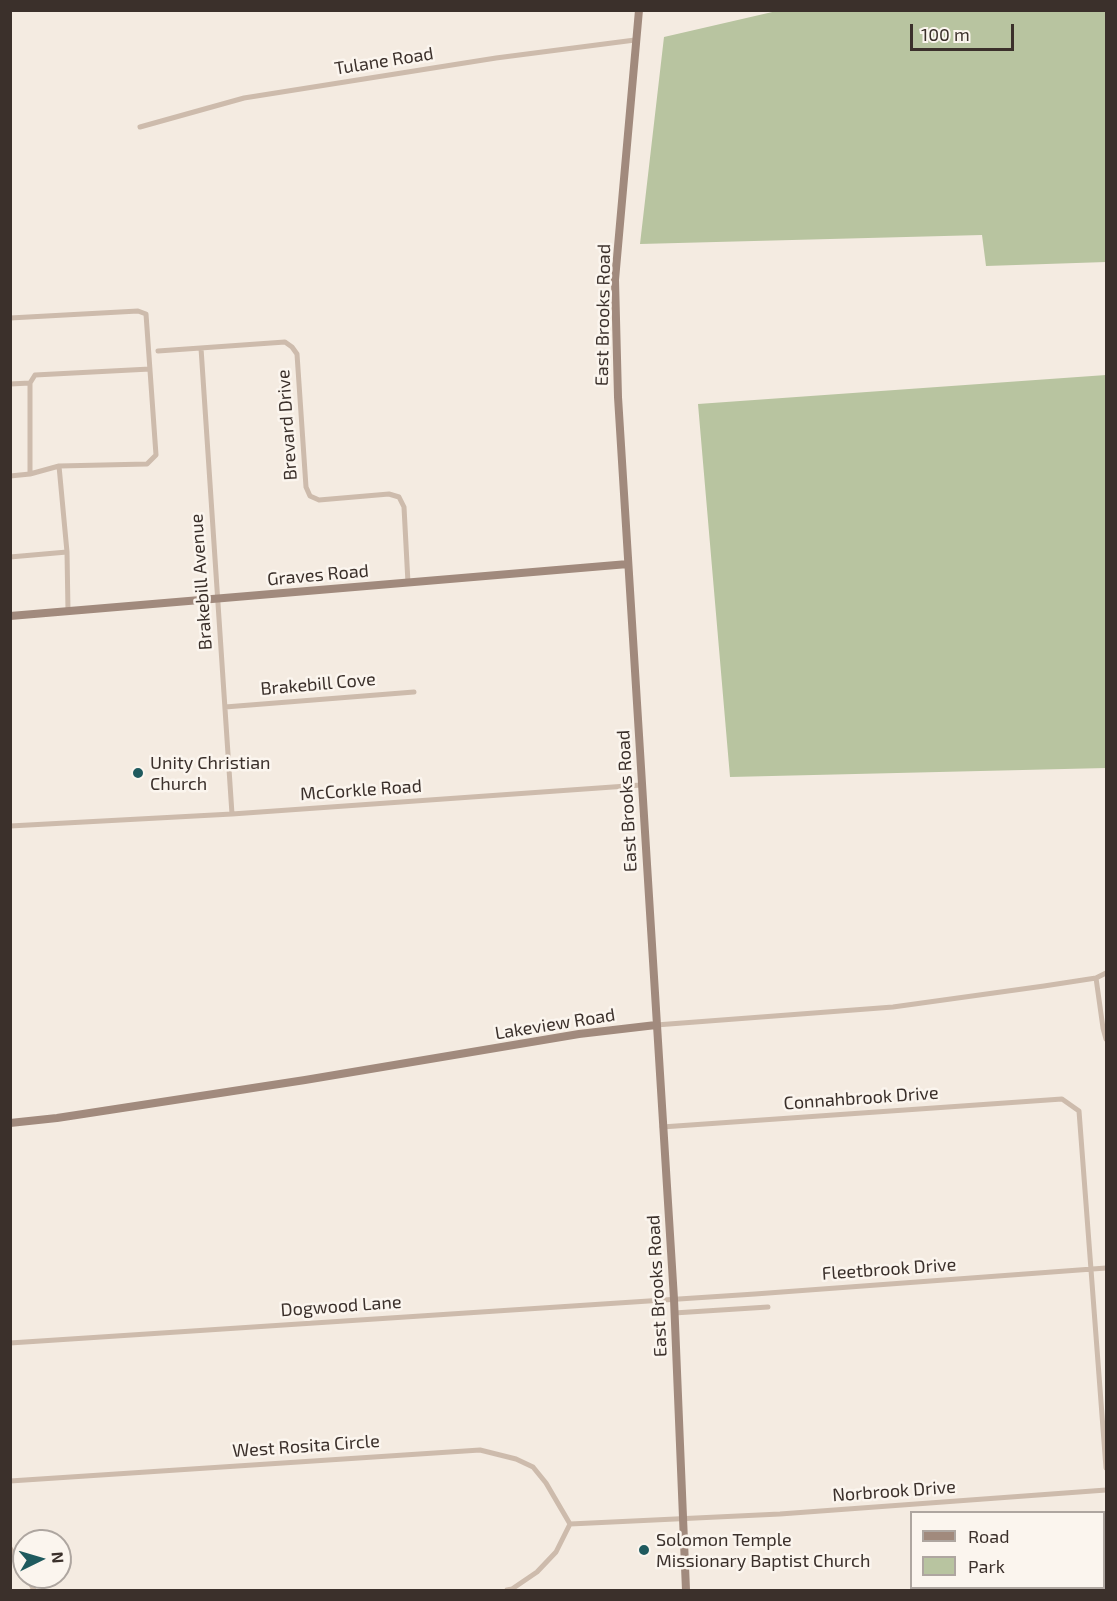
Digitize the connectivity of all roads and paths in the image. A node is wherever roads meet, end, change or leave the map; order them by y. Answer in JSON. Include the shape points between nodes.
{"nodes":[{"id":1,"x":639,"y":10,"type":"edge"},
{"id":2,"x":635,"y":40,"type":"junction"},
{"id":3,"x":140,"y":127,"type":"dead end"},
{"id":4,"x":10,"y":318,"type":"edge"},
{"id":5,"x":201,"y":348,"type":"junction"},
{"id":6,"x":158,"y":351,"type":"dead end"},
{"id":7,"x":150,"y":369,"type":"junction"},
{"id":8,"x":30,"y":383,"type":"junction"},
{"id":9,"x":10,"y":384,"type":"edge"},
{"id":10,"x":59,"y":466,"type":"junction"},
{"id":11,"x":30,"y":474,"type":"junction"},
{"id":12,"x":10,"y":476,"type":"edge"},
{"id":13,"x":67,"y":552,"type":"junction"},
{"id":14,"x":10,"y":557,"type":"edge"},
{"id":15,"x":628,"y":564,"type":"junction"},
{"id":16,"x":408,"y":583,"type":"junction"},
{"id":17,"x":218,"y":599,"type":"junction"},
{"id":18,"x":68,"y":611,"type":"junction"},
{"id":19,"x":10,"y":616,"type":"edge"},
{"id":20,"x":414,"y":692,"type":"dead end"},
{"id":21,"x":225,"y":707,"type":"junction"},
{"id":22,"x":641,"y":784,"type":"junction"},
{"id":23,"x":232,"y":814,"type":"junction"},
{"id":24,"x":10,"y":826,"type":"edge"},
{"id":25,"x":1107,"y":973,"type":"edge"},
{"id":26,"x":1096,"y":978,"type":"junction"},
{"id":27,"x":656,"y":1025,"type":"junction"},
{"id":28,"x":1107,"y":1039,"type":"edge"},
{"id":29,"x":10,"y":1123,"type":"edge"},
{"id":30,"x":662,"y":1127,"type":"junction"},
{"id":31,"x":1107,"y":1268,"type":"edge"},
{"id":32,"x":1090,"y":1269,"type":"junction"},
{"id":33,"x":699,"y":1298,"type":"junction"},
{"id":34,"x":674,"y":1299,"type":"junction"},
{"id":35,"x":768,"y":1307,"type":"dead end"},
{"id":36,"x":700,"y":1312,"type":"junction"},
{"id":37,"x":674,"y":1313,"type":"junction"},
{"id":38,"x":10,"y":1343,"type":"edge"},
{"id":39,"x":1107,"y":1468,"type":"edge"},
{"id":40,"x":10,"y":1480,"type":"edge"},
{"id":41,"x":1107,"y":1490,"type":"edge"},
{"id":42,"x":683,"y":1519,"type":"junction"},
{"id":43,"x":570,"y":1524,"type":"junction"},
{"id":44,"x":507,"y":1590,"type":"edge"},
{"id":45,"x":686,"y":1590,"type":"edge"}],
"edges":[{"from":1,"to":2,"type":"main road","name":"East Brooks Road"},
{"from":2,"to":3,"type":"street","name":"Tulane Road","via":[[244,98]]},
{"from":2,"to":15,"type":"main road","name":"East Brooks Road","via":[[615,280]]},
{"from":4,"to":7,"type":"street","via":[[138,311],[146,314]]},
{"from":5,"to":6,"type":"street","name":"Brevard Drive"},
{"from":5,"to":16,"type":"street","name":"Brevard Drive","via":[[285,342],[292,347],[297,354],[306,487],[310,496],[320,500],[389,494],[399,498],[404,507]]},
{"from":5,"to":17,"type":"street","name":"Brakebill Avenue"},
{"from":7,"to":8,"type":"street","via":[[35,375]]},
{"from":7,"to":10,"type":"street","via":[[156,455],[147,464]]},
{"from":8,"to":9,"type":"street"},
{"from":8,"to":11,"type":"street"},
{"from":10,"to":11,"type":"street"},
{"from":10,"to":13,"type":"street"},
{"from":11,"to":12,"type":"street"},
{"from":13,"to":14,"type":"street"},
{"from":13,"to":18,"type":"street"},
{"from":15,"to":16,"type":"main road","name":"Graves Road"},
{"from":15,"to":22,"type":"main road","name":"East Brooks Road"},
{"from":16,"to":17,"type":"main road","name":"Graves Road"},
{"from":17,"to":18,"type":"main road","name":"Graves Road"},
{"from":17,"to":21,"type":"street","name":"Brakebill Avenue"},
{"from":18,"to":19,"type":"main road","name":"Graves Road"},
{"from":20,"to":21,"type":"street","name":"Brakebill Cove"},
{"from":21,"to":23,"type":"street","name":"Brakebill Avenue"},
{"from":22,"to":23,"type":"street","name":"McCorkle Road"},
{"from":22,"to":27,"type":"main road","name":"East Brooks Road"},
{"from":23,"to":24,"type":"street","name":"McCorkle Road"},
{"from":25,"to":26,"type":"street","name":"Lakeview Road"},
{"from":26,"to":27,"type":"street","name":"Lakeview Road","via":[[893,1007]]},
{"from":26,"to":28,"type":"street"},
{"from":27,"to":29,"type":"main road","name":"Lakeview Road"},
{"from":27,"to":30,"type":"main road","name":"East Brooks Road"},
{"from":30,"to":32,"type":"street","name":"Connahbrook Drive","via":[[1062,1099],[1079,1111]]},
{"from":30,"to":34,"type":"main road","name":"East Brooks Road"},
{"from":31,"to":32,"type":"street","name":"Fleetbrook Drive"},
{"from":32,"to":33,"type":"street","name":"Fleetbrook Drive"},
{"from":32,"to":39,"type":"street"},
{"from":33,"to":34,"type":"street","name":"Fleetbrook Drive"},
{"from":33,"to":36,"type":"street"},
{"from":34,"to":37,"type":"main road","name":"East Brooks Road"},
{"from":34,"to":38,"type":"street","name":"Dogwood Lane"},
{"from":35,"to":36,"type":"street"},
{"from":36,"to":37,"type":"street"},
{"from":37,"to":42,"type":"main road","name":"East Brooks Road"},
{"from":40,"to":43,"type":"street","name":"West Rosita Circle","via":[[480,1450],[533,1467]]},
{"from":41,"to":42,"type":"street","name":"Norbrook Drive"},
{"from":42,"to":43,"type":"street","name":"Norbrook Drive"},
{"from":42,"to":45,"type":"main road","name":"East Brooks Road"},
{"from":43,"to":44,"type":"street","via":[[556,1552],[537,1572]]}]}
